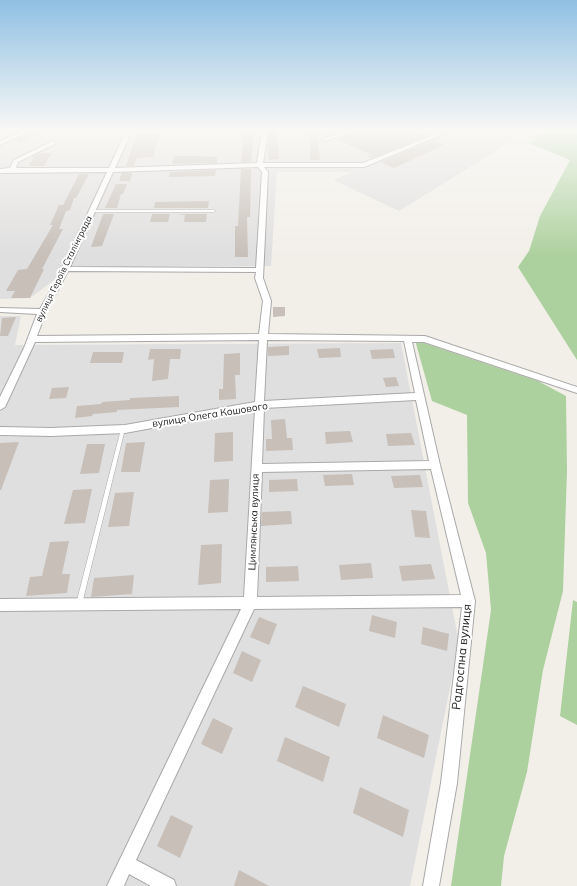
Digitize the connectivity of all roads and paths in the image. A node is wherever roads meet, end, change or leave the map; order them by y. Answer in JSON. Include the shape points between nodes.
{"nodes":[{"id":1,"x":111,"y":172,"type":"edge"},
{"id":2,"x":265,"y":172,"type":"edge"},
{"id":3,"x":92,"y":211,"type":"junction"},
{"id":4,"x":214,"y":211,"type":"dead end"},
{"id":5,"x":65,"y":269,"type":"junction"},
{"id":6,"x":259,"y":270,"type":"junction"},
{"id":7,"x":0,"y":310,"type":"edge"},
{"id":8,"x":42,"y":312,"type":"junction"},
{"id":9,"x":263,"y":337,"type":"junction"},
{"id":10,"x":407,"y":338,"type":"junction"},
{"id":11,"x":31,"y":339,"type":"junction"},
{"id":12,"x":577,"y":390,"type":"edge"},
{"id":13,"x":420,"y":396,"type":"junction"},
{"id":14,"x":259,"y":405,"type":"junction"},
{"id":15,"x":0,"y":407,"type":"edge"},
{"id":16,"x":123,"y":428,"type":"junction"},
{"id":17,"x":0,"y":431,"type":"edge"},
{"id":18,"x":435,"y":465,"type":"junction"},
{"id":19,"x":256,"y":468,"type":"junction"},
{"id":20,"x":469,"y":601,"type":"junction"},
{"id":21,"x":250,"y":604,"type":"junction"},
{"id":22,"x":0,"y":605,"type":"edge"},
{"id":23,"x":79,"y":605,"type":"junction"},
{"id":24,"x":126,"y":863,"type":"junction"},
{"id":25,"x":115,"y":886,"type":"edge"},
{"id":26,"x":168,"y":886,"type":"edge"},
{"id":27,"x":431,"y":886,"type":"edge"}],
"edges":[{"from":1,"to":3,"type":"street","name":"вулиця Героїв Сталінграда"},
{"from":2,"to":6,"type":"street","name":"Цимлянська вулиця"},
{"from":3,"to":4,"type":"lane"},
{"from":3,"to":5,"type":"street","name":"вулиця Героїв Сталінграда"},
{"from":5,"to":6,"type":"street"},
{"from":5,"to":8,"type":"street","name":"вулиця Героїв Сталінграда"},
{"from":6,"to":9,"type":"street","name":"Цимлянська вулиця","via":[[267,302]]},
{"from":7,"to":8,"type":"street"},
{"from":8,"to":11,"type":"street","name":"вулиця Героїв Сталінграда"},
{"from":9,"to":10,"type":"street"},
{"from":9,"to":11,"type":"street"},
{"from":9,"to":14,"type":"street","name":"Цимлянська вулиця"},
{"from":10,"to":12,"type":"street","via":[[425,339]]},
{"from":10,"to":13,"type":"street","name":"Радгоспна вулиця"},
{"from":11,"to":15,"type":"street","name":"вулиця Героїв Сталінграда"},
{"from":13,"to":14,"type":"street","name":"вулиця Олега Кошового"},
{"from":13,"to":18,"type":"street","name":"Радгоспна вулиця"},
{"from":14,"to":16,"type":"street","name":"вулиця Олега Кошового"},
{"from":14,"to":19,"type":"street","name":"Цимлянська вулиця"},
{"from":16,"to":17,"type":"street","name":"вулиця Олега Кошового","via":[[51,432]]},
{"from":16,"to":23,"type":"lane"},
{"from":18,"to":19,"type":"street"},
{"from":18,"to":20,"type":"street","name":"Радгоспна вулиця"},
{"from":19,"to":21,"type":"street","name":"Цимлянська вулиця"},
{"from":20,"to":21,"type":"street"},
{"from":20,"to":27,"type":"street","name":"Радгоспна вулиця","via":[[449,783]]},
{"from":21,"to":23,"type":"street"},
{"from":21,"to":24,"type":"street","name":"Цимлянська вулиця"},
{"from":22,"to":23,"type":"street"},
{"from":24,"to":25,"type":"street","name":"Цимлянська вулиця"},
{"from":24,"to":26,"type":"street"}]}
